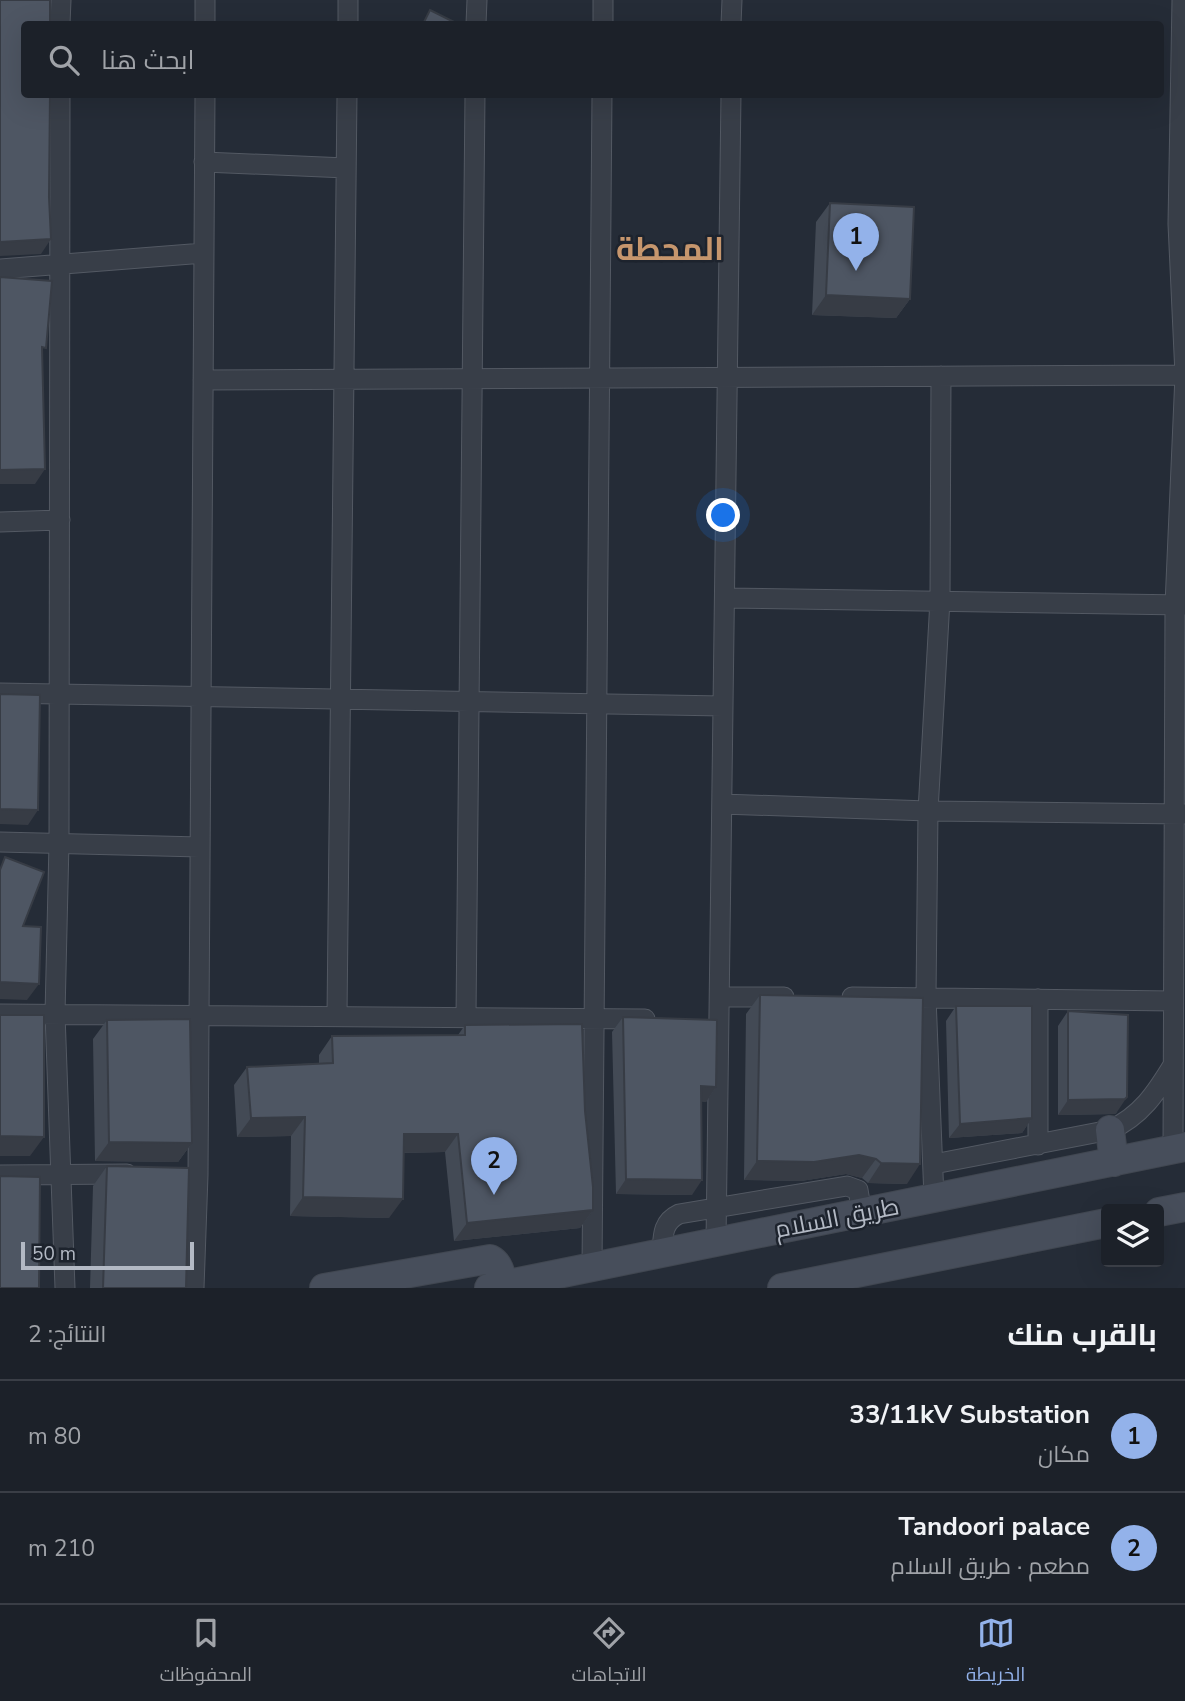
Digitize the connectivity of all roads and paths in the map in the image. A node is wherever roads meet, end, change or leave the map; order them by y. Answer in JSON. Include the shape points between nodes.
{"nodes":[{"id":1,"x":61,"y":0,"type":"edge"},
{"id":2,"x":205,"y":0,"type":"edge"},
{"id":3,"x":348,"y":0,"type":"edge"},
{"id":4,"x":477,"y":0,"type":"edge"},
{"id":5,"x":603,"y":0,"type":"edge"},
{"id":6,"x":732,"y":0,"type":"edge"},
{"id":7,"x":1182,"y":0,"type":"edge"},
{"id":8,"x":61,"y":21,"type":"edge"},
{"id":9,"x":205,"y":21,"type":"edge"},
{"id":10,"x":348,"y":21,"type":"edge"},
{"id":11,"x":477,"y":21,"type":"edge"},
{"id":12,"x":603,"y":21,"type":"edge"},
{"id":13,"x":732,"y":21,"type":"edge"},
{"id":14,"x":60,"y":98,"type":"edge"},
{"id":15,"x":205,"y":98,"type":"edge"},
{"id":16,"x":347,"y":98,"type":"edge"},
{"id":17,"x":475,"y":98,"type":"edge"},
{"id":18,"x":602,"y":98,"type":"edge"},
{"id":19,"x":731,"y":98,"type":"edge"},
{"id":20,"x":204,"y":162,"type":"junction"},
{"id":21,"x":346,"y":168,"type":"junction"},
{"id":22,"x":204,"y":253,"type":"junction"},
{"id":23,"x":60,"y":263,"type":"junction"},
{"id":24,"x":0,"y":269,"type":"edge"},
{"id":25,"x":1185,"y":374,"type":"edge"},
{"id":26,"x":941,"y":376,"type":"junction"},
{"id":27,"x":727,"y":377,"type":"junction"},
{"id":28,"x":600,"y":378,"type":"junction"},
{"id":29,"x":344,"y":379,"type":"junction"},
{"id":30,"x":472,"y":379,"type":"junction"},
{"id":31,"x":203,"y":380,"type":"junction"},
{"id":32,"x":1182,"y":479,"type":"edge"},
{"id":33,"x":60,"y":520,"type":"junction"},
{"id":34,"x":0,"y":522,"type":"edge"},
{"id":35,"x":725,"y":598,"type":"junction"},
{"id":36,"x":940,"y":600,"type":"junction"},
{"id":37,"x":1180,"y":605,"type":"edge"},
{"id":38,"x":0,"y":693,"type":"edge"},
{"id":39,"x":60,"y":694,"type":"junction"},
{"id":40,"x":201,"y":697,"type":"junction"},
{"id":41,"x":341,"y":699,"type":"junction"},
{"id":42,"x":469,"y":701,"type":"junction"},
{"id":43,"x":598,"y":704,"type":"junction"},
{"id":44,"x":723,"y":706,"type":"junction"},
{"id":45,"x":722,"y":804,"type":"junction"},
{"id":46,"x":928,"y":811,"type":"junction"},
{"id":47,"x":1179,"y":813,"type":"edge"},
{"id":48,"x":0,"y":842,"type":"edge"},
{"id":49,"x":59,"y":843,"type":"junction"},
{"id":50,"x":200,"y":848,"type":"junction"},
{"id":51,"x":720,"y":997,"type":"junction"},
{"id":52,"x":802,"y":997,"type":"edge"},
{"id":53,"x":830,"y":997,"type":"edge"},
{"id":54,"x":926,"y":997,"type":"junction"},
{"id":55,"x":1038,"y":999,"type":"junction"},
{"id":56,"x":1173,"y":1001,"type":"junction"},
{"id":57,"x":0,"y":1014,"type":"edge"},
{"id":58,"x":55,"y":1014,"type":"junction"},
{"id":59,"x":199,"y":1015,"type":"junction"},
{"id":60,"x":337,"y":1016,"type":"junction"},
{"id":61,"x":466,"y":1017,"type":"junction"},
{"id":62,"x":596,"y":1018,"type":"junction"},
{"id":63,"x":664,"y":1019,"type":"edge"},
{"id":64,"x":1173,"y":1064,"type":"junction"},
{"id":65,"x":1110,"y":1130,"type":"junction"},
{"id":66,"x":1038,"y":1145,"type":"junction"},
{"id":67,"x":1179,"y":1148,"type":"edge"},
{"id":68,"x":1114,"y":1162,"type":"junction"},
{"id":69,"x":933,"y":1164,"type":"junction"},
{"id":70,"x":62,"y":1173,"type":"junction"},
{"id":71,"x":144,"y":1174,"type":"edge"},
{"id":72,"x":0,"y":1175,"type":"edge"},
{"id":73,"x":934,"y":1198,"type":"junction"},
{"id":74,"x":1185,"y":1207,"type":"edge"},
{"id":75,"x":719,"y":1208,"type":"junction"},
{"id":76,"x":1164,"y":1211,"type":"edge"},
{"id":77,"x":862,"y":1213,"type":"junction"},
{"id":78,"x":1101,"y":1224,"type":"edge"},
{"id":79,"x":716,"y":1242,"type":"junction"},
{"id":80,"x":662,"y":1253,"type":"junction"},
{"id":81,"x":592,"y":1267,"type":"junction"},
{"id":82,"x":496,"y":1287,"type":"edge"},
{"id":83,"x":65,"y":1288,"type":"edge"},
{"id":84,"x":194,"y":1288,"type":"edge"},
{"id":85,"x":324,"y":1288,"type":"edge"},
{"id":86,"x":782,"y":1288,"type":"edge"}],
"edges":[{"from":1,"to":8,"type":"street"},
{"from":2,"to":9,"type":"street"},
{"from":3,"to":10,"type":"street"},
{"from":4,"to":11,"type":"street"},
{"from":5,"to":12,"type":"street"},
{"from":6,"to":13,"type":"street"},
{"from":7,"to":25,"type":"street","via":[[1178,224]]},
{"from":14,"to":23,"type":"street"},
{"from":15,"to":20,"type":"street"},
{"from":16,"to":21,"type":"street"},
{"from":17,"to":30,"type":"street"},
{"from":18,"to":28,"type":"street"},
{"from":19,"to":27,"type":"street"},
{"from":20,"to":21,"type":"street"},
{"from":20,"to":22,"type":"street"},
{"from":21,"to":29,"type":"street"},
{"from":22,"to":23,"type":"street"},
{"from":22,"to":31,"type":"street"},
{"from":23,"to":24,"type":"street"},
{"from":23,"to":33,"type":"street"},
{"from":25,"to":26,"type":"street"},
{"from":25,"to":32,"type":"street"},
{"from":26,"to":27,"type":"street"},
{"from":26,"to":36,"type":"street"},
{"from":27,"to":28,"type":"street"},
{"from":27,"to":35,"type":"street"},
{"from":28,"to":30,"type":"street"},
{"from":28,"to":43,"type":"street"},
{"from":29,"to":30,"type":"street"},
{"from":29,"to":31,"type":"street"},
{"from":29,"to":41,"type":"street"},
{"from":30,"to":42,"type":"street"},
{"from":31,"to":40,"type":"street"},
{"from":32,"to":37,"type":"street"},
{"from":33,"to":34,"type":"street"},
{"from":33,"to":39,"type":"street"},
{"from":35,"to":36,"type":"street"},
{"from":35,"to":44,"type":"street"},
{"from":36,"to":37,"type":"street"},
{"from":36,"to":46,"type":"street"},
{"from":37,"to":47,"type":"street"},
{"from":38,"to":39,"type":"street"},
{"from":39,"to":40,"type":"street"},
{"from":39,"to":49,"type":"street"},
{"from":40,"to":41,"type":"street"},
{"from":40,"to":50,"type":"street"},
{"from":41,"to":42,"type":"street"},
{"from":41,"to":60,"type":"street"},
{"from":42,"to":43,"type":"street"},
{"from":42,"to":61,"type":"street"},
{"from":43,"to":44,"type":"street"},
{"from":43,"to":62,"type":"street"},
{"from":44,"to":45,"type":"street"},
{"from":45,"to":46,"type":"street"},
{"from":45,"to":51,"type":"street"},
{"from":46,"to":47,"type":"street"},
{"from":46,"to":54,"type":"street"},
{"from":47,"to":56,"type":"street"},
{"from":48,"to":49,"type":"street"},
{"from":49,"to":50,"type":"street"},
{"from":49,"to":58,"type":"street"},
{"from":50,"to":59,"type":"street"},
{"from":51,"to":52,"type":"street"},
{"from":51,"to":75,"type":"street","via":[[713,1020]]},
{"from":53,"to":54,"type":"street"},
{"from":54,"to":55,"type":"street"},
{"from":54,"to":69,"type":"street"},
{"from":55,"to":56,"type":"street"},
{"from":55,"to":66,"type":"street"},
{"from":56,"to":64,"type":"street"},
{"from":57,"to":58,"type":"street"},
{"from":58,"to":59,"type":"street"},
{"from":58,"to":70,"type":"street"},
{"from":59,"to":60,"type":"street"},
{"from":59,"to":84,"type":"street","via":[[191,1175]]},
{"from":60,"to":61,"type":"street"},
{"from":61,"to":62,"type":"street"},
{"from":62,"to":63,"type":"street"},
{"from":62,"to":81,"type":"street"},
{"from":64,"to":65,"type":"street","via":[[1135,1117]]},
{"from":64,"to":67,"type":"street"},
{"from":65,"to":66,"type":"street"},
{"from":65,"to":68,"type":"main road"},
{"from":66,"to":69,"type":"street"},
{"from":67,"to":68,"type":"main road","name":"طريق السلام"},
{"from":68,"to":73,"type":"main road","name":"طريق السلام"},
{"from":69,"to":73,"type":"street"},
{"from":70,"to":71,"type":"street"},
{"from":70,"to":72,"type":"street"},
{"from":70,"to":83,"type":"street"},
{"from":73,"to":77,"type":"main road","name":"طريق السلام"},
{"from":74,"to":76,"type":"main road"},
{"from":75,"to":77,"type":"street","via":[[847,1186],[858,1190]]},
{"from":75,"to":79,"type":"street"},
{"from":75,"to":80,"type":"street","via":[[672,1217],[664,1230]]},
{"from":77,"to":79,"type":"main road","name":"طريق السلام"},
{"from":78,"to":86,"type":"main road"},
{"from":79,"to":80,"type":"main road","name":"طريق السلام"},
{"from":80,"to":81,"type":"main road","name":"طريق السلام"},
{"from":81,"to":82,"type":"main road","name":"طريق السلام"},
{"from":82,"to":85,"type":"main road","via":[[499,1268],[490,1259]]}]}
